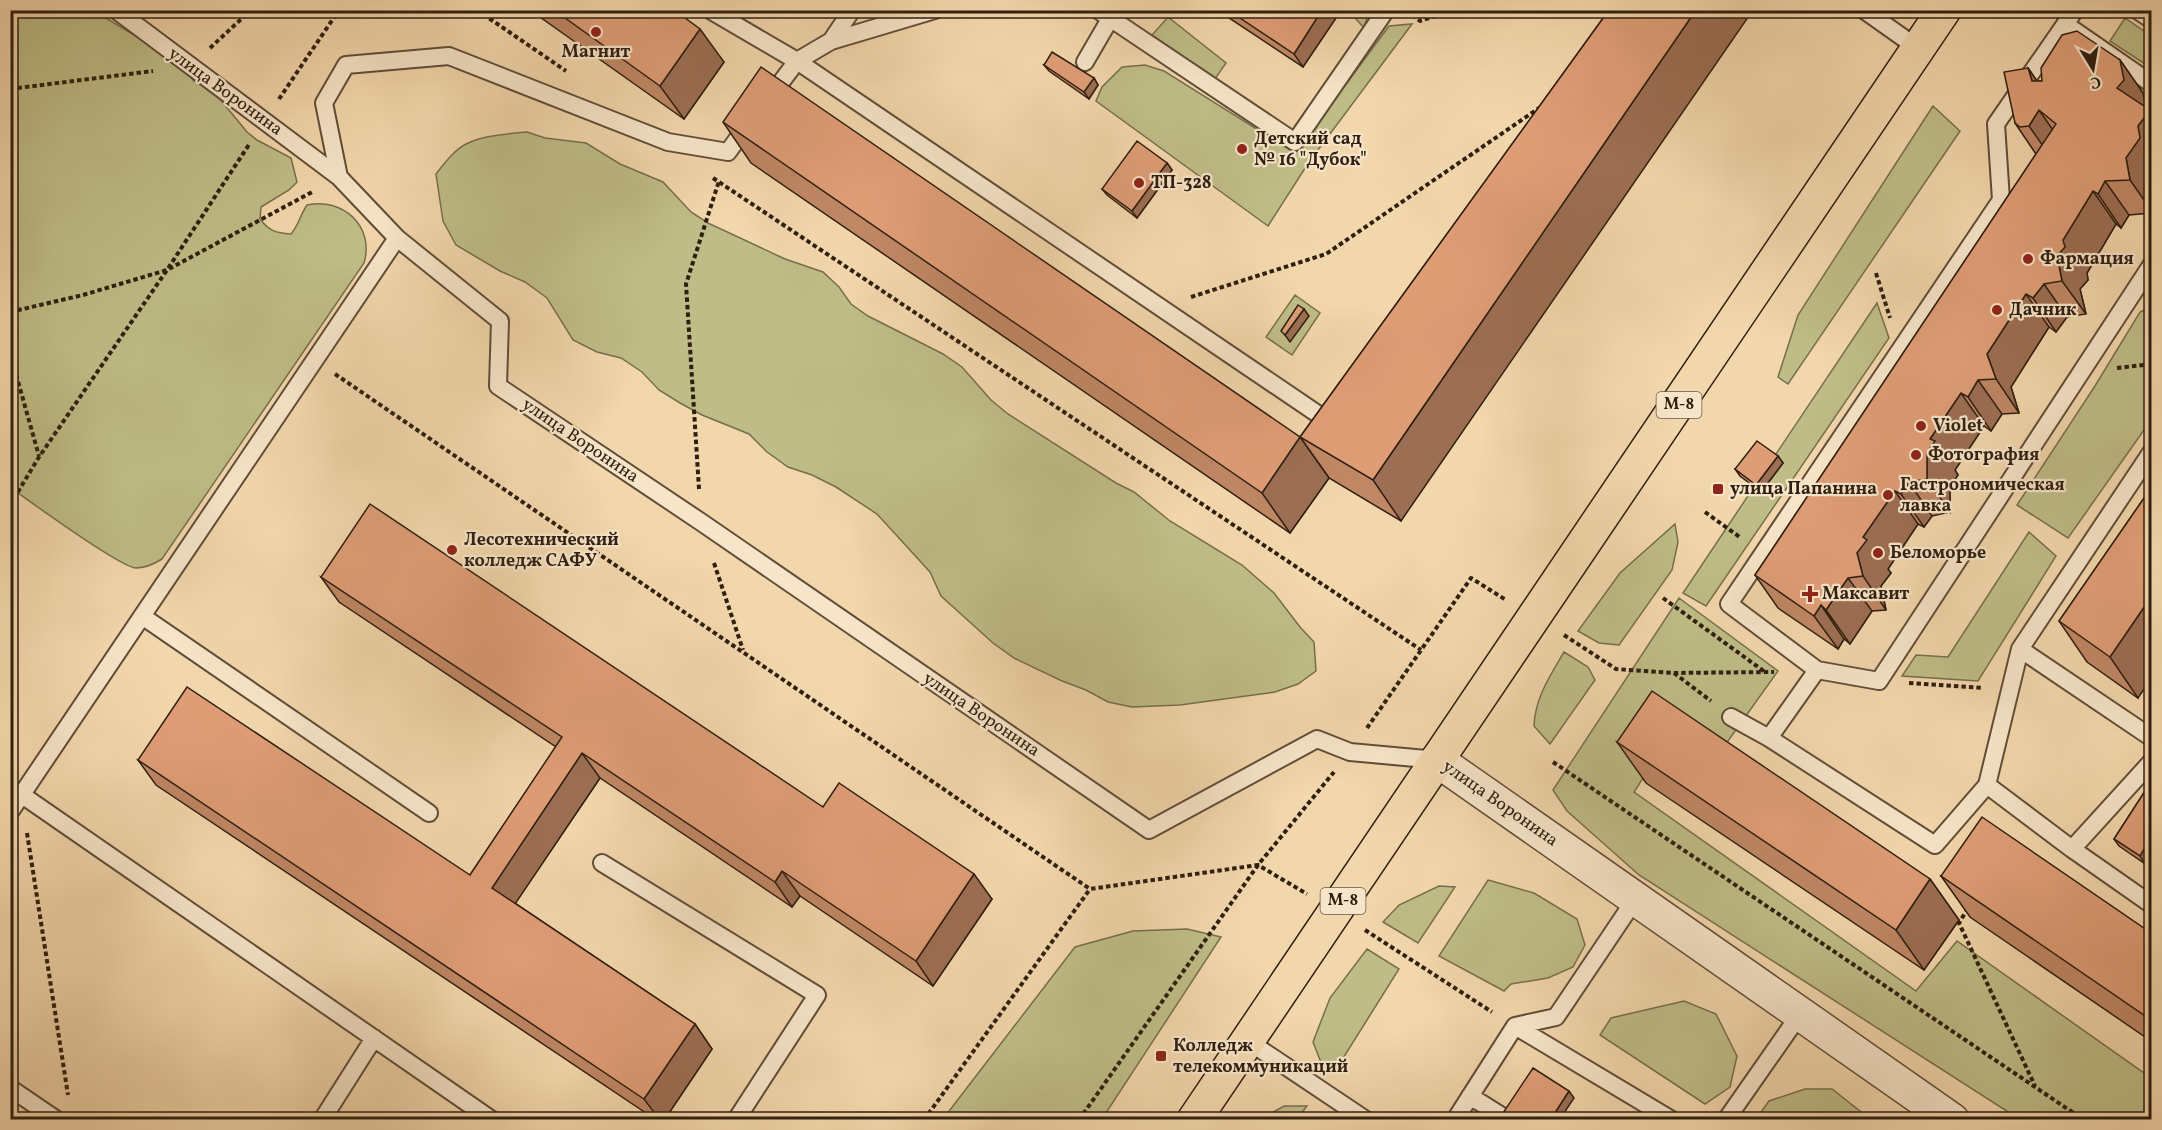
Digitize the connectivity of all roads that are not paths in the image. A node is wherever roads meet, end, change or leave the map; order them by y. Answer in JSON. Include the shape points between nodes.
{"nodes":[{"id":1,"x":116,"y":10,"type":"edge"},
{"id":2,"x":710,"y":10,"type":"edge"},
{"id":3,"x":852,"y":10,"type":"edge"},
{"id":4,"x":935,"y":10,"type":"edge"},
{"id":5,"x":1386,"y":10,"type":"edge"},
{"id":6,"x":1863,"y":10,"type":"edge"},
{"id":7,"x":1944,"y":10,"type":"edge"},
{"id":8,"x":2137,"y":10,"type":"edge"},
{"id":9,"x":1104,"y":15,"type":"edge"},
{"id":10,"x":2070,"y":17,"type":"edge"},
{"id":11,"x":2151,"y":20,"type":"edge"},
{"id":12,"x":831,"y":41,"type":"junction"},
{"id":13,"x":1919,"y":49,"type":"junction"},
{"id":14,"x":797,"y":61,"type":"junction"},
{"id":15,"x":1085,"y":62,"type":"dead end"},
{"id":16,"x":2151,"y":84,"type":"edge"},
{"id":17,"x":339,"y":177,"type":"junction"},
{"id":18,"x":397,"y":238,"type":"junction"},
{"id":19,"x":2151,"y":264,"type":"edge"},
{"id":20,"x":1345,"y":391,"type":"edge"},
{"id":21,"x":2151,"y":451,"type":"edge"},
{"id":22,"x":142,"y":616,"type":"junction"},
{"id":23,"x":2020,"y":649,"type":"junction"},
{"id":24,"x":1817,"y":670,"type":"junction"},
{"id":25,"x":1731,"y":717,"type":"road end"},
{"id":26,"x":1769,"y":738,"type":"junction"},
{"id":27,"x":2151,"y":738,"type":"edge"},
{"id":28,"x":1437,"y":760,"type":"junction"},
{"id":29,"x":2151,"y":761,"type":"edge"},
{"id":30,"x":1987,"y":785,"type":"junction"},
{"id":31,"x":22,"y":795,"type":"junction"},
{"id":32,"x":10,"y":812,"type":"edge"},
{"id":33,"x":429,"y":813,"type":"dead end"},
{"id":34,"x":2072,"y":849,"type":"junction"},
{"id":35,"x":602,"y":863,"type":"dead end"},
{"id":36,"x":1636,"y":898,"type":"junction"},
{"id":37,"x":2151,"y":905,"type":"edge"},
{"id":38,"x":1800,"y":1014,"type":"junction"},
{"id":39,"x":1515,"y":1026,"type":"junction"},
{"id":40,"x":374,"y":1038,"type":"junction"},
{"id":41,"x":1248,"y":1041,"type":"junction"},
{"id":42,"x":10,"y":1088,"type":"edge"},
{"id":43,"x":1470,"y":1096,"type":"junction"},
{"id":44,"x":1942,"y":1117,"type":"edge"},
{"id":45,"x":57,"y":1119,"type":"edge"},
{"id":46,"x":322,"y":1119,"type":"edge"},
{"id":47,"x":492,"y":1119,"type":"edge"},
{"id":48,"x":736,"y":1119,"type":"edge"},
{"id":49,"x":1194,"y":1119,"type":"edge"},
{"id":50,"x":1366,"y":1119,"type":"edge"},
{"id":51,"x":1455,"y":1119,"type":"edge"},
{"id":52,"x":1508,"y":1119,"type":"edge"},
{"id":53,"x":1672,"y":1119,"type":"edge"},
{"id":54,"x":1726,"y":1119,"type":"edge"}],
"edges":[{"from":1,"to":17,"type":"lane","name":"улица Воронина"},
{"from":2,"to":14,"type":"lane"},
{"from":3,"to":12,"type":"lane"},
{"from":4,"to":12,"type":"lane"},
{"from":5,"to":9,"type":"lane","via":[[1295,142]]},
{"from":6,"to":13,"type":"lane"},
{"from":7,"to":13,"type":"main road"},
{"from":8,"to":11,"type":"lane"},
{"from":9,"to":15,"type":"lane"},
{"from":10,"to":16,"type":"lane"},
{"from":10,"to":24,"type":"lane","via":[[1996,124],[2001,200],[1729,604]]},
{"from":12,"to":14,"type":"lane"},
{"from":13,"to":28,"type":"main road","number":"М-8"},
{"from":14,"to":17,"type":"lane","via":[[728,152],[668,142],[450,56],[346,66],[324,103]]},
{"from":14,"to":20,"type":"lane","via":[[1325,419]]},
{"from":17,"to":18,"type":"lane","name":"улица Воронина"},
{"from":18,"to":22,"type":"lane"},
{"from":18,"to":28,"type":"lane","name":"улица Воронина","via":[[500,321],[498,386],[1149,830],[1317,739],[1350,752]]},
{"from":19,"to":24,"type":"lane","via":[[1879,681]]},
{"from":21,"to":23,"type":"lane"},
{"from":22,"to":31,"type":"lane"},
{"from":22,"to":33,"type":"lane"},
{"from":23,"to":27,"type":"lane"},
{"from":23,"to":30,"type":"lane"},
{"from":24,"to":26,"type":"lane"},
{"from":25,"to":26,"type":"lane"},
{"from":26,"to":30,"type":"lane","via":[[1935,845]]},
{"from":28,"to":36,"type":"street","name":"улица Воронина"},
{"from":28,"to":41,"type":"main road","number":"М-8"},
{"from":29,"to":34,"type":"lane"},
{"from":30,"to":34,"type":"lane"},
{"from":31,"to":32,"type":"lane"},
{"from":31,"to":40,"type":"lane"},
{"from":34,"to":37,"type":"lane"},
{"from":35,"to":48,"type":"lane","via":[[817,995]]},
{"from":36,"to":38,"type":"street","name":"улица Воронина"},
{"from":36,"to":39,"type":"lane","via":[[1556,1017]]},
{"from":38,"to":44,"type":"street","name":"улица Воронина"},
{"from":38,"to":54,"type":"lane"},
{"from":39,"to":43,"type":"lane"},
{"from":39,"to":53,"type":"lane"},
{"from":40,"to":46,"type":"lane"},
{"from":40,"to":47,"type":"lane"},
{"from":41,"to":49,"type":"main road"},
{"from":41,"to":50,"type":"lane"},
{"from":42,"to":45,"type":"lane"},
{"from":43,"to":51,"type":"lane"},
{"from":43,"to":52,"type":"lane"}]}
